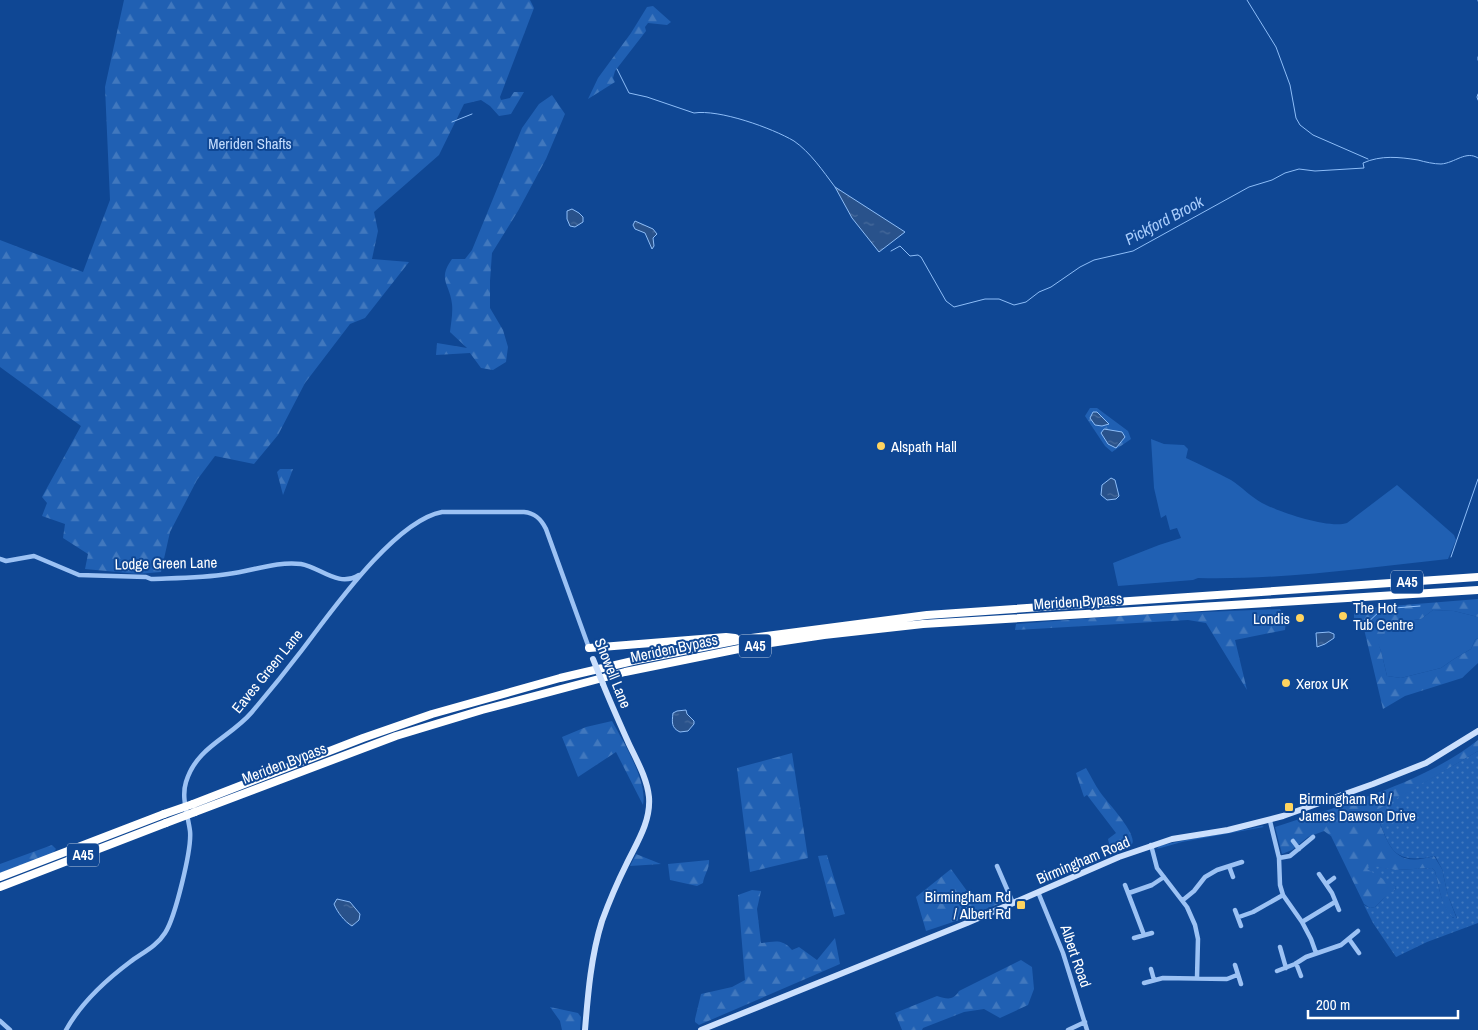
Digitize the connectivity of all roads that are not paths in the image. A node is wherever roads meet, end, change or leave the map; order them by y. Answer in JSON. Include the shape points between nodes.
{"nodes":[{"id":1,"x":0,"y":559,"type":"edge"},
{"id":2,"x":361,"y":574,"type":"junction"},
{"id":3,"x":1478,"y":578,"type":"edge"},
{"id":4,"x":342,"y":579,"type":"junction"},
{"id":5,"x":1478,"y":590,"type":"edge"},
{"id":6,"x":346,"y":592,"type":"junction"},
{"id":7,"x":744,"y":639,"type":"junction"},
{"id":8,"x":589,"y":648,"type":"junction"},
{"id":9,"x":1478,"y":731,"type":"edge"},
{"id":10,"x":1270,"y":821,"type":"junction"},
{"id":11,"x":1313,"y":837,"type":"dead end"},
{"id":12,"x":1293,"y":841,"type":"dead end"},
{"id":13,"x":1150,"y":845,"type":"junction"},
{"id":14,"x":1299,"y":849,"type":"junction"},
{"id":15,"x":1279,"y":858,"type":"junction"},
{"id":16,"x":1242,"y":862,"type":"dead end"},
{"id":17,"x":997,"y":866,"type":"dead end"},
{"id":18,"x":1229,"y":866,"type":"junction"},
{"id":19,"x":1319,"y":874,"type":"dead end"},
{"id":20,"x":1233,"y":876,"type":"dead end"},
{"id":21,"x":0,"y":877,"type":"edge"},
{"id":22,"x":1164,"y":877,"type":"junction"},
{"id":23,"x":1334,"y":878,"type":"dead end"},
{"id":24,"x":1326,"y":884,"type":"junction"},
{"id":25,"x":1125,"y":885,"type":"dead end"},
{"id":26,"x":0,"y":887,"type":"edge"},
{"id":27,"x":1038,"y":892,"type":"junction"},
{"id":28,"x":1129,"y":894,"type":"junction"},
{"id":29,"x":1283,"y":896,"type":"junction"},
{"id":30,"x":1183,"y":900,"type":"junction"},
{"id":31,"x":1335,"y":902,"type":"junction"},
{"id":32,"x":1013,"y":903,"type":"junction"},
{"id":33,"x":1236,"y":910,"type":"dead end"},
{"id":34,"x":1339,"y":910,"type":"dead end"},
{"id":35,"x":1239,"y":917,"type":"junction"},
{"id":36,"x":1302,"y":922,"type":"junction"},
{"id":37,"x":1241,"y":926,"type":"dead end"},
{"id":38,"x":1358,"y":931,"type":"dead end"},
{"id":39,"x":1152,"y":933,"type":"dead end"},
{"id":40,"x":1144,"y":934,"type":"junction"},
{"id":41,"x":1134,"y":938,"type":"dead end"},
{"id":42,"x":1349,"y":939,"type":"junction"},
{"id":43,"x":1280,"y":948,"type":"dead end"},
{"id":44,"x":1316,"y":953,"type":"junction"},
{"id":45,"x":1359,"y":953,"type":"dead end"},
{"id":46,"x":1296,"y":963,"type":"junction"},
{"id":47,"x":1235,"y":965,"type":"dead end"},
{"id":48,"x":1286,"y":968,"type":"junction"},
{"id":49,"x":1151,"y":970,"type":"dead end"},
{"id":50,"x":1277,"y":971,"type":"dead end"},
{"id":51,"x":1237,"y":975,"type":"junction"},
{"id":52,"x":1301,"y":976,"type":"dead end"},
{"id":53,"x":1197,"y":978,"type":"junction"},
{"id":54,"x":1154,"y":980,"type":"junction"},
{"id":55,"x":1144,"y":983,"type":"dead end"},
{"id":56,"x":1241,"y":984,"type":"dead end"},
{"id":57,"x":0,"y":1022,"type":"edge"},
{"id":58,"x":1084,"y":1022,"type":"junction"},
{"id":59,"x":10,"y":1030,"type":"edge"},
{"id":60,"x":66,"y":1030,"type":"edge"},
{"id":61,"x":585,"y":1030,"type":"edge"},
{"id":62,"x":701,"y":1030,"type":"edge"},
{"id":63,"x":1068,"y":1030,"type":"edge"},
{"id":64,"x":1087,"y":1030,"type":"edge"}],
"edges":[{"from":1,"to":4,"type":"street","name":"Lodge Green Lane","via":[[6,561],[34,556],[79,575],[151,579],[228,574],[279,563],[303,564]]},
{"from":2,"to":4,"type":"street"},
{"from":2,"to":6,"type":"street","name":"Eaves Green Lane"},
{"from":2,"to":8,"type":"street","name":"Showell Lane","via":[[407,529],[433,514],[532,513],[546,529]]},
{"from":3,"to":7,"type":"highway","name":"Meriden Bypass","number":"A45","via":[[927,615]]},
{"from":4,"to":6,"type":"street"},
{"from":5,"to":26,"type":"highway","name":"Meriden Bypass","number":"A45","bridge":true,"via":[[939,623],[764,644],[625,672],[396,736]]},
{"from":6,"to":60,"type":"street","name":"Eaves Green Lane","via":[[251,714],[199,758],[183,795],[190,846],[166,932],[158,942],[102,984]]},
{"from":7,"to":8,"type":"highway","via":[[726,637]]},
{"from":7,"to":21,"type":"highway","name":"Meriden Bypass","number":"A45","bridge":true,"via":[[560,678],[432,714]]},
{"from":8,"to":61,"type":"main road","name":"Showell Lane","bridge":true,"via":[[640,766],[649,802],[643,831],[602,921],[590,981]]},
{"from":9,"to":10,"type":"main road","name":"Birmingham Road","via":[[1442,754],[1401,774]]},
{"from":10,"to":13,"type":"main road","name":"Birmingham Road"},
{"from":10,"to":15,"type":"street"},
{"from":11,"to":14,"type":"street"},
{"from":12,"to":14,"type":"street"},
{"from":13,"to":22,"type":"street","via":[[1157,868]]},
{"from":13,"to":27,"type":"main road","name":"Birmingham Road"},
{"from":14,"to":15,"type":"street","via":[[1290,856]]},
{"from":15,"to":29,"type":"street"},
{"from":16,"to":18,"type":"street"},
{"from":17,"to":32,"type":"street"},
{"from":18,"to":20,"type":"street"},
{"from":18,"to":30,"type":"street","via":[[1205,877]]},
{"from":19,"to":24,"type":"street"},
{"from":22,"to":28,"type":"street"},
{"from":22,"to":30,"type":"street"},
{"from":23,"to":24,"type":"street"},
{"from":24,"to":31,"type":"street"},
{"from":25,"to":28,"type":"street"},
{"from":27,"to":32,"type":"main road","name":"Birmingham Road"},
{"from":27,"to":58,"type":"street","name":"Albert Road","via":[[1063,953]]},
{"from":28,"to":40,"type":"street"},
{"from":29,"to":35,"type":"street"},
{"from":29,"to":36,"type":"street"},
{"from":30,"to":53,"type":"street","via":[[1198,939]]},
{"from":31,"to":34,"type":"street"},
{"from":31,"to":36,"type":"street"},
{"from":32,"to":62,"type":"main road","name":"Birmingham Road"},
{"from":33,"to":35,"type":"street"},
{"from":35,"to":37,"type":"street"},
{"from":36,"to":44,"type":"street"},
{"from":38,"to":42,"type":"street"},
{"from":39,"to":40,"type":"street"},
{"from":40,"to":41,"type":"street"},
{"from":42,"to":44,"type":"street"},
{"from":42,"to":45,"type":"street"},
{"from":43,"to":48,"type":"street"},
{"from":44,"to":46,"type":"street"},
{"from":46,"to":48,"type":"street"},
{"from":46,"to":52,"type":"street"},
{"from":47,"to":51,"type":"street"},
{"from":48,"to":50,"type":"street"},
{"from":49,"to":54,"type":"street"},
{"from":51,"to":53,"type":"street","via":[[1227,979]]},
{"from":51,"to":56,"type":"street"},
{"from":53,"to":54,"type":"street"},
{"from":54,"to":55,"type":"street"},
{"from":57,"to":59,"type":"street"},
{"from":58,"to":63,"type":"street"},
{"from":58,"to":64,"type":"street","name":"Albert Road"}]}
